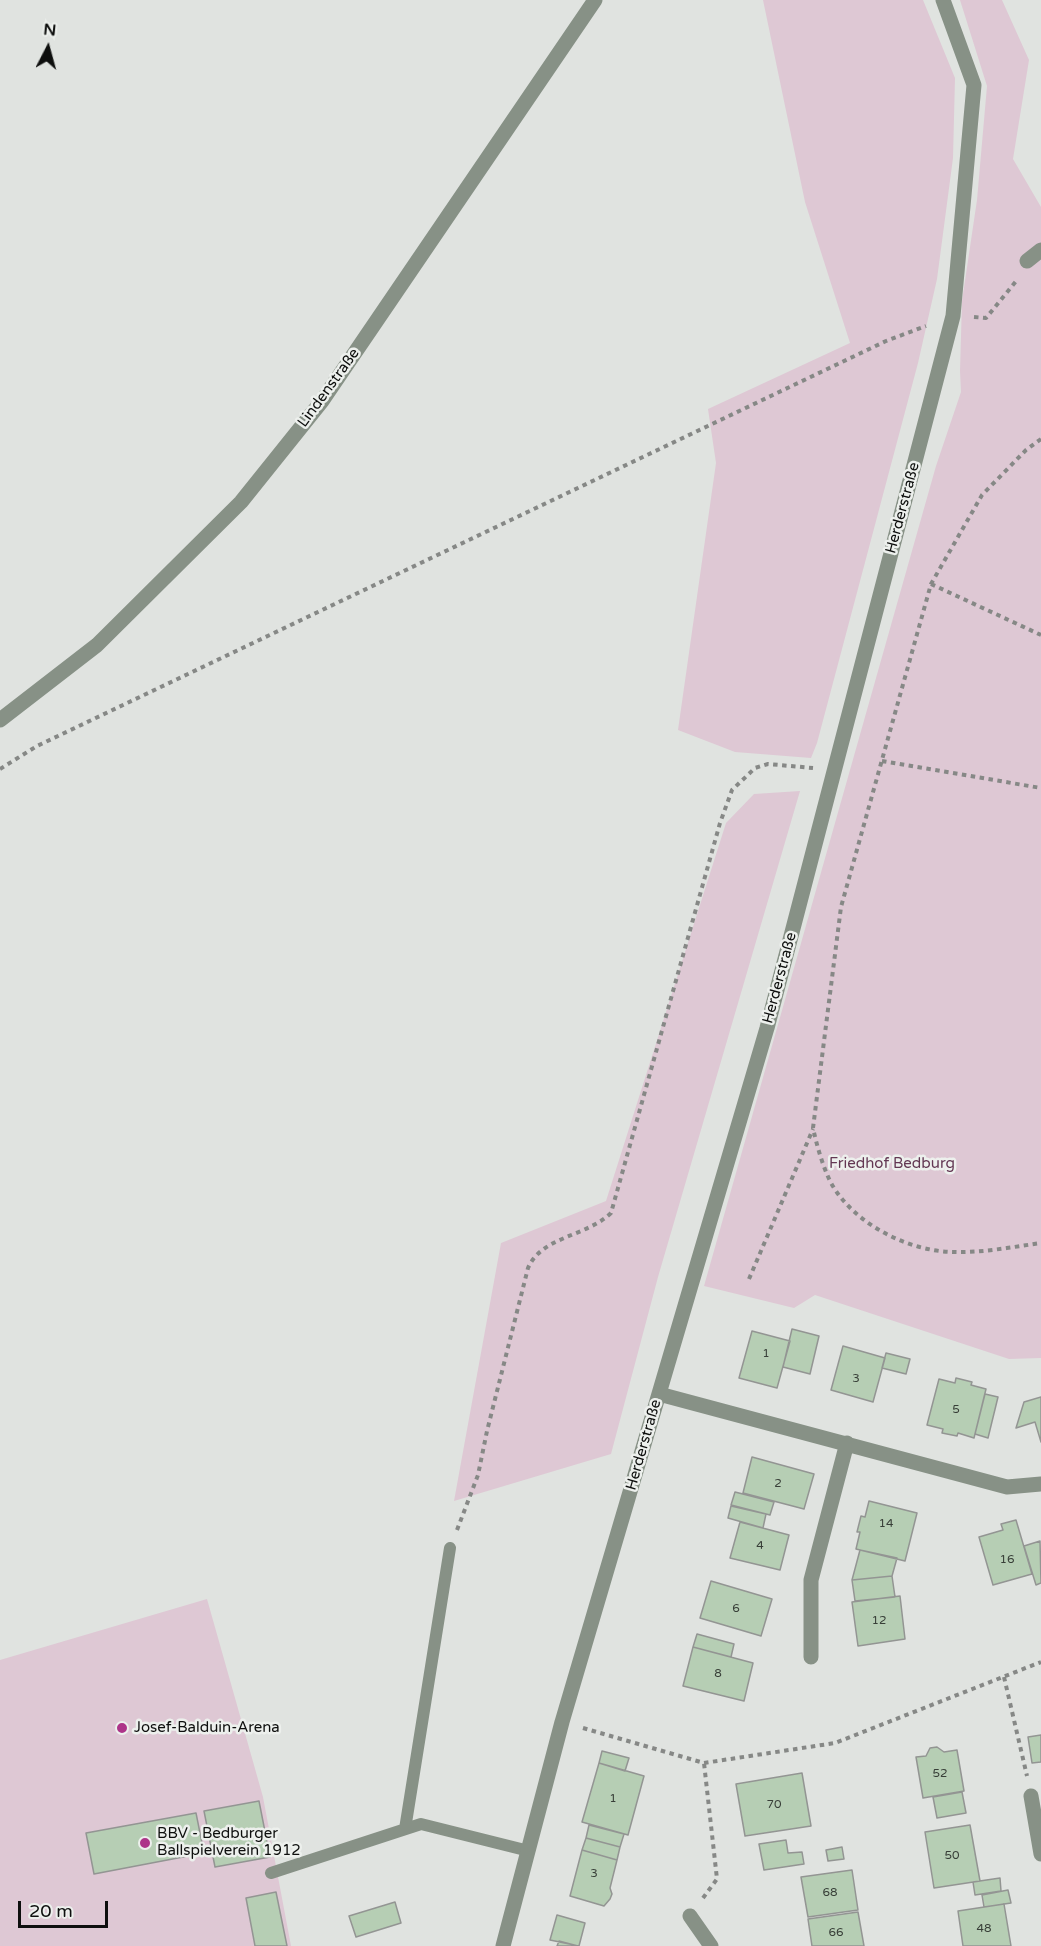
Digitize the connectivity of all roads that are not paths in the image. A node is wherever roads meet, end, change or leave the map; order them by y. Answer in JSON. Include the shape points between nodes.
{"nodes":[{"id":1,"x":595,"y":0,"type":"edge"},
{"id":2,"x":943,"y":0,"type":"edge"},
{"id":3,"x":1041,"y":250,"type":"edge"},
{"id":4,"x":1027,"y":261,"type":"road end"},
{"id":5,"x":0,"y":720,"type":"edge"},
{"id":6,"x":659,"y":1394,"type":"junction"},
{"id":7,"x":847,"y":1443,"type":"junction"},
{"id":8,"x":1041,"y":1484,"type":"edge"},
{"id":9,"x":450,"y":1548,"type":"road end"},
{"id":10,"x":811,"y":1657,"type":"dead end"},
{"id":11,"x":1031,"y":1796,"type":"road end"},
{"id":12,"x":405,"y":1829,"type":"junction"},
{"id":13,"x":529,"y":1851,"type":"junction"},
{"id":14,"x":1041,"y":1854,"type":"edge"},
{"id":15,"x":271,"y":1873,"type":"dead end"},
{"id":16,"x":690,"y":1916,"type":"road end"},
{"id":17,"x":503,"y":1946,"type":"edge"},
{"id":18,"x":711,"y":1946,"type":"edge"}],
"edges":[{"from":1,"to":5,"type":"street","name":"Lindenstraße","via":[[322,401],[241,502],[97,645]]},
{"from":2,"to":6,"type":"street","name":"Herderstraße","via":[[974,85],[953,316],[767,1028]]},
{"from":3,"to":4,"type":"street"},
{"from":6,"to":7,"type":"street"},
{"from":6,"to":13,"type":"street","name":"Herderstraße","via":[[562,1722]]},
{"from":7,"to":8,"type":"street","via":[[1007,1487]]},
{"from":7,"to":10,"type":"street","via":[[811,1580]]},
{"from":9,"to":12,"type":"lane"},
{"from":11,"to":14,"type":"street"},
{"from":12,"to":13,"type":"lane","via":[[421,1824]]},
{"from":12,"to":15,"type":"lane"},
{"from":13,"to":17,"type":"street","name":"Herderstraße"},
{"from":16,"to":18,"type":"street"}]}
